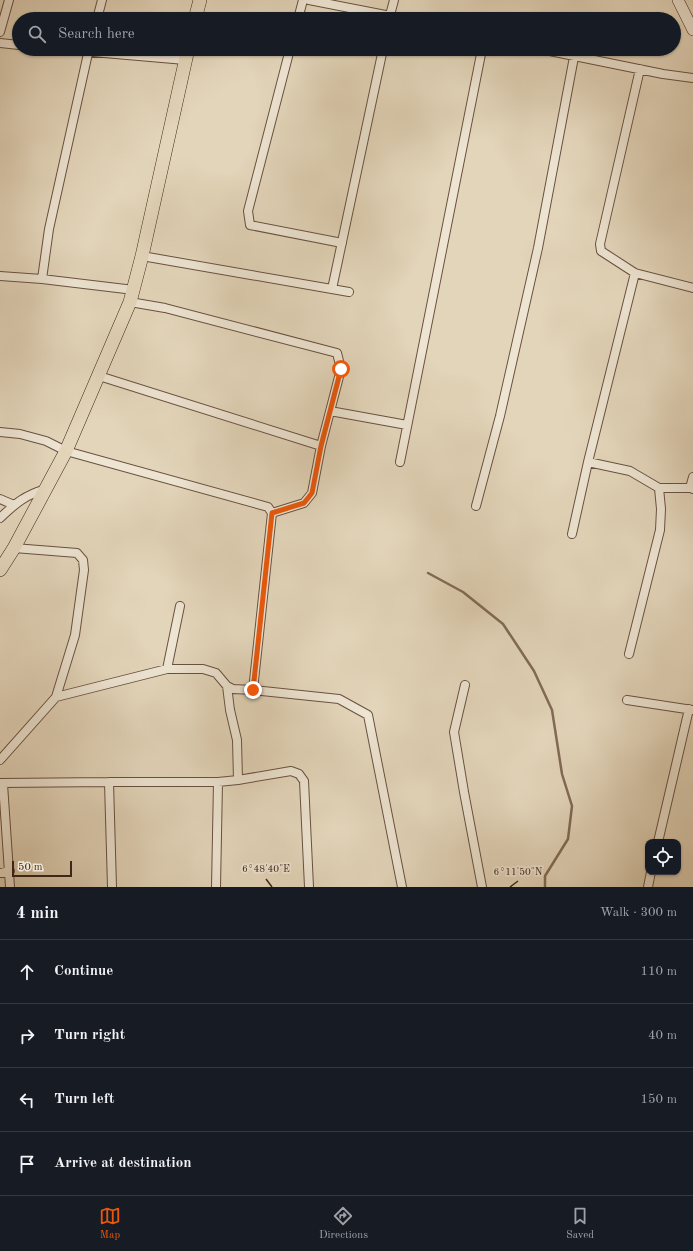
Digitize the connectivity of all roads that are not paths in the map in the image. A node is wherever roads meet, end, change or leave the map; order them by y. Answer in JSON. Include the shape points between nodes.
{"nodes":[{"id":1,"x":8,"y":0,"type":"edge"},
{"id":2,"x":102,"y":0,"type":"edge"},
{"id":3,"x":200,"y":0,"type":"edge"},
{"id":4,"x":303,"y":0,"type":"edge"},
{"id":5,"x":309,"y":0,"type":"edge"},
{"id":6,"x":394,"y":0,"type":"edge"},
{"id":7,"x":678,"y":0,"type":"edge"},
{"id":8,"x":99,"y":12,"type":"edge"},
{"id":9,"x":197,"y":12,"type":"edge"},
{"id":10,"x":300,"y":12,"type":"edge"},
{"id":11,"x":365,"y":12,"type":"edge"},
{"id":12,"x":390,"y":12,"type":"edge"},
{"id":13,"x":693,"y":30,"type":"edge"},
{"id":14,"x":0,"y":32,"type":"edge"},
{"id":15,"x":0,"y":43,"type":"edge"},
{"id":16,"x":12,"y":44,"type":"edge"},
{"id":17,"x":88,"y":56,"type":"edge"},
{"id":18,"x":186,"y":56,"type":"edge"},
{"id":19,"x":288,"y":56,"type":"edge"},
{"id":20,"x":381,"y":56,"type":"edge"},
{"id":21,"x":481,"y":56,"type":"edge"},
{"id":22,"x":570,"y":56,"type":"edge"},
{"id":23,"x":574,"y":57,"type":"junction"},
{"id":24,"x":640,"y":69,"type":"junction"},
{"id":25,"x":693,"y":78,"type":"edge"},
{"id":26,"x":342,"y":243,"type":"junction"},
{"id":27,"x":142,"y":256,"type":"junction"},
{"id":28,"x":635,"y":273,"type":"junction"},
{"id":29,"x":0,"y":276,"type":"edge"},
{"id":30,"x":42,"y":279,"type":"junction"},
{"id":31,"x":693,"y":288,"type":"edge"},
{"id":32,"x":332,"y":289,"type":"junction"},
{"id":33,"x":349,"y":292,"type":"dead end"},
{"id":34,"x":132,"y":296,"type":"junction"},
{"id":35,"x":99,"y":376,"type":"junction"},
{"id":36,"x":330,"y":411,"type":"junction"},
{"id":37,"x":408,"y":425,"type":"junction"},
{"id":38,"x":0,"y":432,"type":"edge"},
{"id":39,"x":321,"y":446,"type":"junction"},
{"id":40,"x":66,"y":451,"type":"junction"},
{"id":41,"x":400,"y":462,"type":"dead end"},
{"id":42,"x":588,"y":462,"type":"junction"},
{"id":43,"x":693,"y":477,"type":"edge"},
{"id":44,"x":659,"y":488,"type":"junction"},
{"id":45,"x":691,"y":488,"type":"edge"},
{"id":46,"x":46,"y":489,"type":"junction"},
{"id":47,"x":0,"y":499,"type":"edge"},
{"id":48,"x":14,"y":505,"type":"junction"},
{"id":49,"x":476,"y":506,"type":"dead end"},
{"id":50,"x":272,"y":513,"type":"junction"},
{"id":51,"x":0,"y":518,"type":"edge"},
{"id":52,"x":572,"y":534,"type":"dead end"},
{"id":53,"x":14,"y":548,"type":"junction"},
{"id":54,"x":0,"y":570,"type":"edge"},
{"id":55,"x":180,"y":606,"type":"dead end"},
{"id":56,"x":629,"y":654,"type":"dead end"},
{"id":57,"x":167,"y":670,"type":"junction"},
{"id":58,"x":465,"y":684,"type":"dead end"},
{"id":59,"x":227,"y":686,"type":"junction"},
{"id":60,"x":253,"y":690,"type":"junction"},
{"id":61,"x":56,"y":697,"type":"junction"},
{"id":62,"x":627,"y":700,"type":"dead end"},
{"id":63,"x":691,"y":710,"type":"edge"},
{"id":64,"x":0,"y":760,"type":"edge"},
{"id":65,"x":238,"y":780,"type":"junction"},
{"id":66,"x":109,"y":782,"type":"junction"},
{"id":67,"x":218,"y":782,"type":"junction"},
{"id":68,"x":2,"y":783,"type":"edge"},
{"id":69,"x":659,"y":839,"type":"edge"},
{"id":70,"x":10,"y":871,"type":"junction"},
{"id":71,"x":0,"y":874,"type":"edge"},
{"id":72,"x":650,"y":875,"type":"edge"},
{"id":73,"x":10,"y":887,"type":"edge"},
{"id":74,"x":112,"y":887,"type":"edge"},
{"id":75,"x":216,"y":887,"type":"edge"},
{"id":76,"x":309,"y":887,"type":"edge"},
{"id":77,"x":402,"y":887,"type":"edge"},
{"id":78,"x":482,"y":887,"type":"edge"},
{"id":79,"x":648,"y":887,"type":"edge"}],
"edges":[{"from":1,"to":14,"type":"street"},
{"from":2,"to":8,"type":"street"},
{"from":3,"to":9,"type":"main road"},
{"from":4,"to":10,"type":"street"},
{"from":5,"to":11,"type":"street"},
{"from":6,"to":12,"type":"street"},
{"from":7,"to":13,"type":"street"},
{"from":15,"to":16,"type":"street"},
{"from":17,"to":30,"type":"street","via":[[49,229]]},
{"from":18,"to":27,"type":"main road"},
{"from":19,"to":26,"type":"street","via":[[248,211],[250,225]]},
{"from":20,"to":26,"type":"street"},
{"from":21,"to":37,"type":"street"},
{"from":22,"to":23,"type":"street"},
{"from":23,"to":24,"type":"street"},
{"from":23,"to":49,"type":"street","via":[[538,248],[500,416]]},
{"from":24,"to":25,"type":"street"},
{"from":24,"to":28,"type":"street","via":[[600,244],[601,252]]},
{"from":26,"to":32,"type":"street"},
{"from":27,"to":32,"type":"street"},
{"from":27,"to":34,"type":"main road"},
{"from":28,"to":31,"type":"street"},
{"from":28,"to":42,"type":"street"},
{"from":29,"to":30,"type":"street"},
{"from":30,"to":34,"type":"street"},
{"from":32,"to":33,"type":"street"},
{"from":34,"to":35,"type":"main road"},
{"from":34,"to":36,"type":"street","via":[[165,308],[337,353],[341,369]]},
{"from":35,"to":39,"type":"street"},
{"from":35,"to":40,"type":"main road"},
{"from":36,"to":37,"type":"street"},
{"from":36,"to":39,"type":"street"},
{"from":37,"to":41,"type":"street"},
{"from":38,"to":40,"type":"street","via":[[46,441]]},
{"from":39,"to":50,"type":"street","via":[[312,493],[304,503]]},
{"from":40,"to":46,"type":"main road"},
{"from":40,"to":50,"type":"street","via":[[268,507]]},
{"from":42,"to":44,"type":"street","via":[[630,471]]},
{"from":42,"to":52,"type":"street"},
{"from":43,"to":45,"type":"street"},
{"from":44,"to":45,"type":"street"},
{"from":44,"to":56,"type":"street","via":[[660,530]]},
{"from":46,"to":48,"type":"street","via":[[30,494]]},
{"from":46,"to":53,"type":"main road"},
{"from":47,"to":48,"type":"street"},
{"from":48,"to":51,"type":"street"},
{"from":50,"to":60,"type":"street"},
{"from":53,"to":54,"type":"main road"},
{"from":53,"to":61,"type":"street","via":[[77,553],[83,560],[84,570],[75,635]]},
{"from":55,"to":57,"type":"street"},
{"from":57,"to":59,"type":"street","via":[[203,669],[216,673]]},
{"from":57,"to":61,"type":"street"},
{"from":58,"to":78,"type":"street","via":[[454,732]]},
{"from":59,"to":60,"type":"street","via":[[233,689]]},
{"from":59,"to":65,"type":"street","via":[[237,740]]},
{"from":60,"to":77,"type":"street","via":[[339,699],[368,715]]},
{"from":61,"to":64,"type":"street"},
{"from":62,"to":63,"type":"street"},
{"from":63,"to":69,"type":"street"},
{"from":65,"to":67,"type":"street"},
{"from":65,"to":76,"type":"street","via":[[291,770],[299,774],[304,781]]},
{"from":66,"to":67,"type":"street"},
{"from":66,"to":68,"type":"street"},
{"from":66,"to":74,"type":"street"},
{"from":67,"to":75,"type":"street"},
{"from":68,"to":70,"type":"street"},
{"from":70,"to":71,"type":"street"},
{"from":70,"to":73,"type":"street"},
{"from":72,"to":79,"type":"street"}]}
